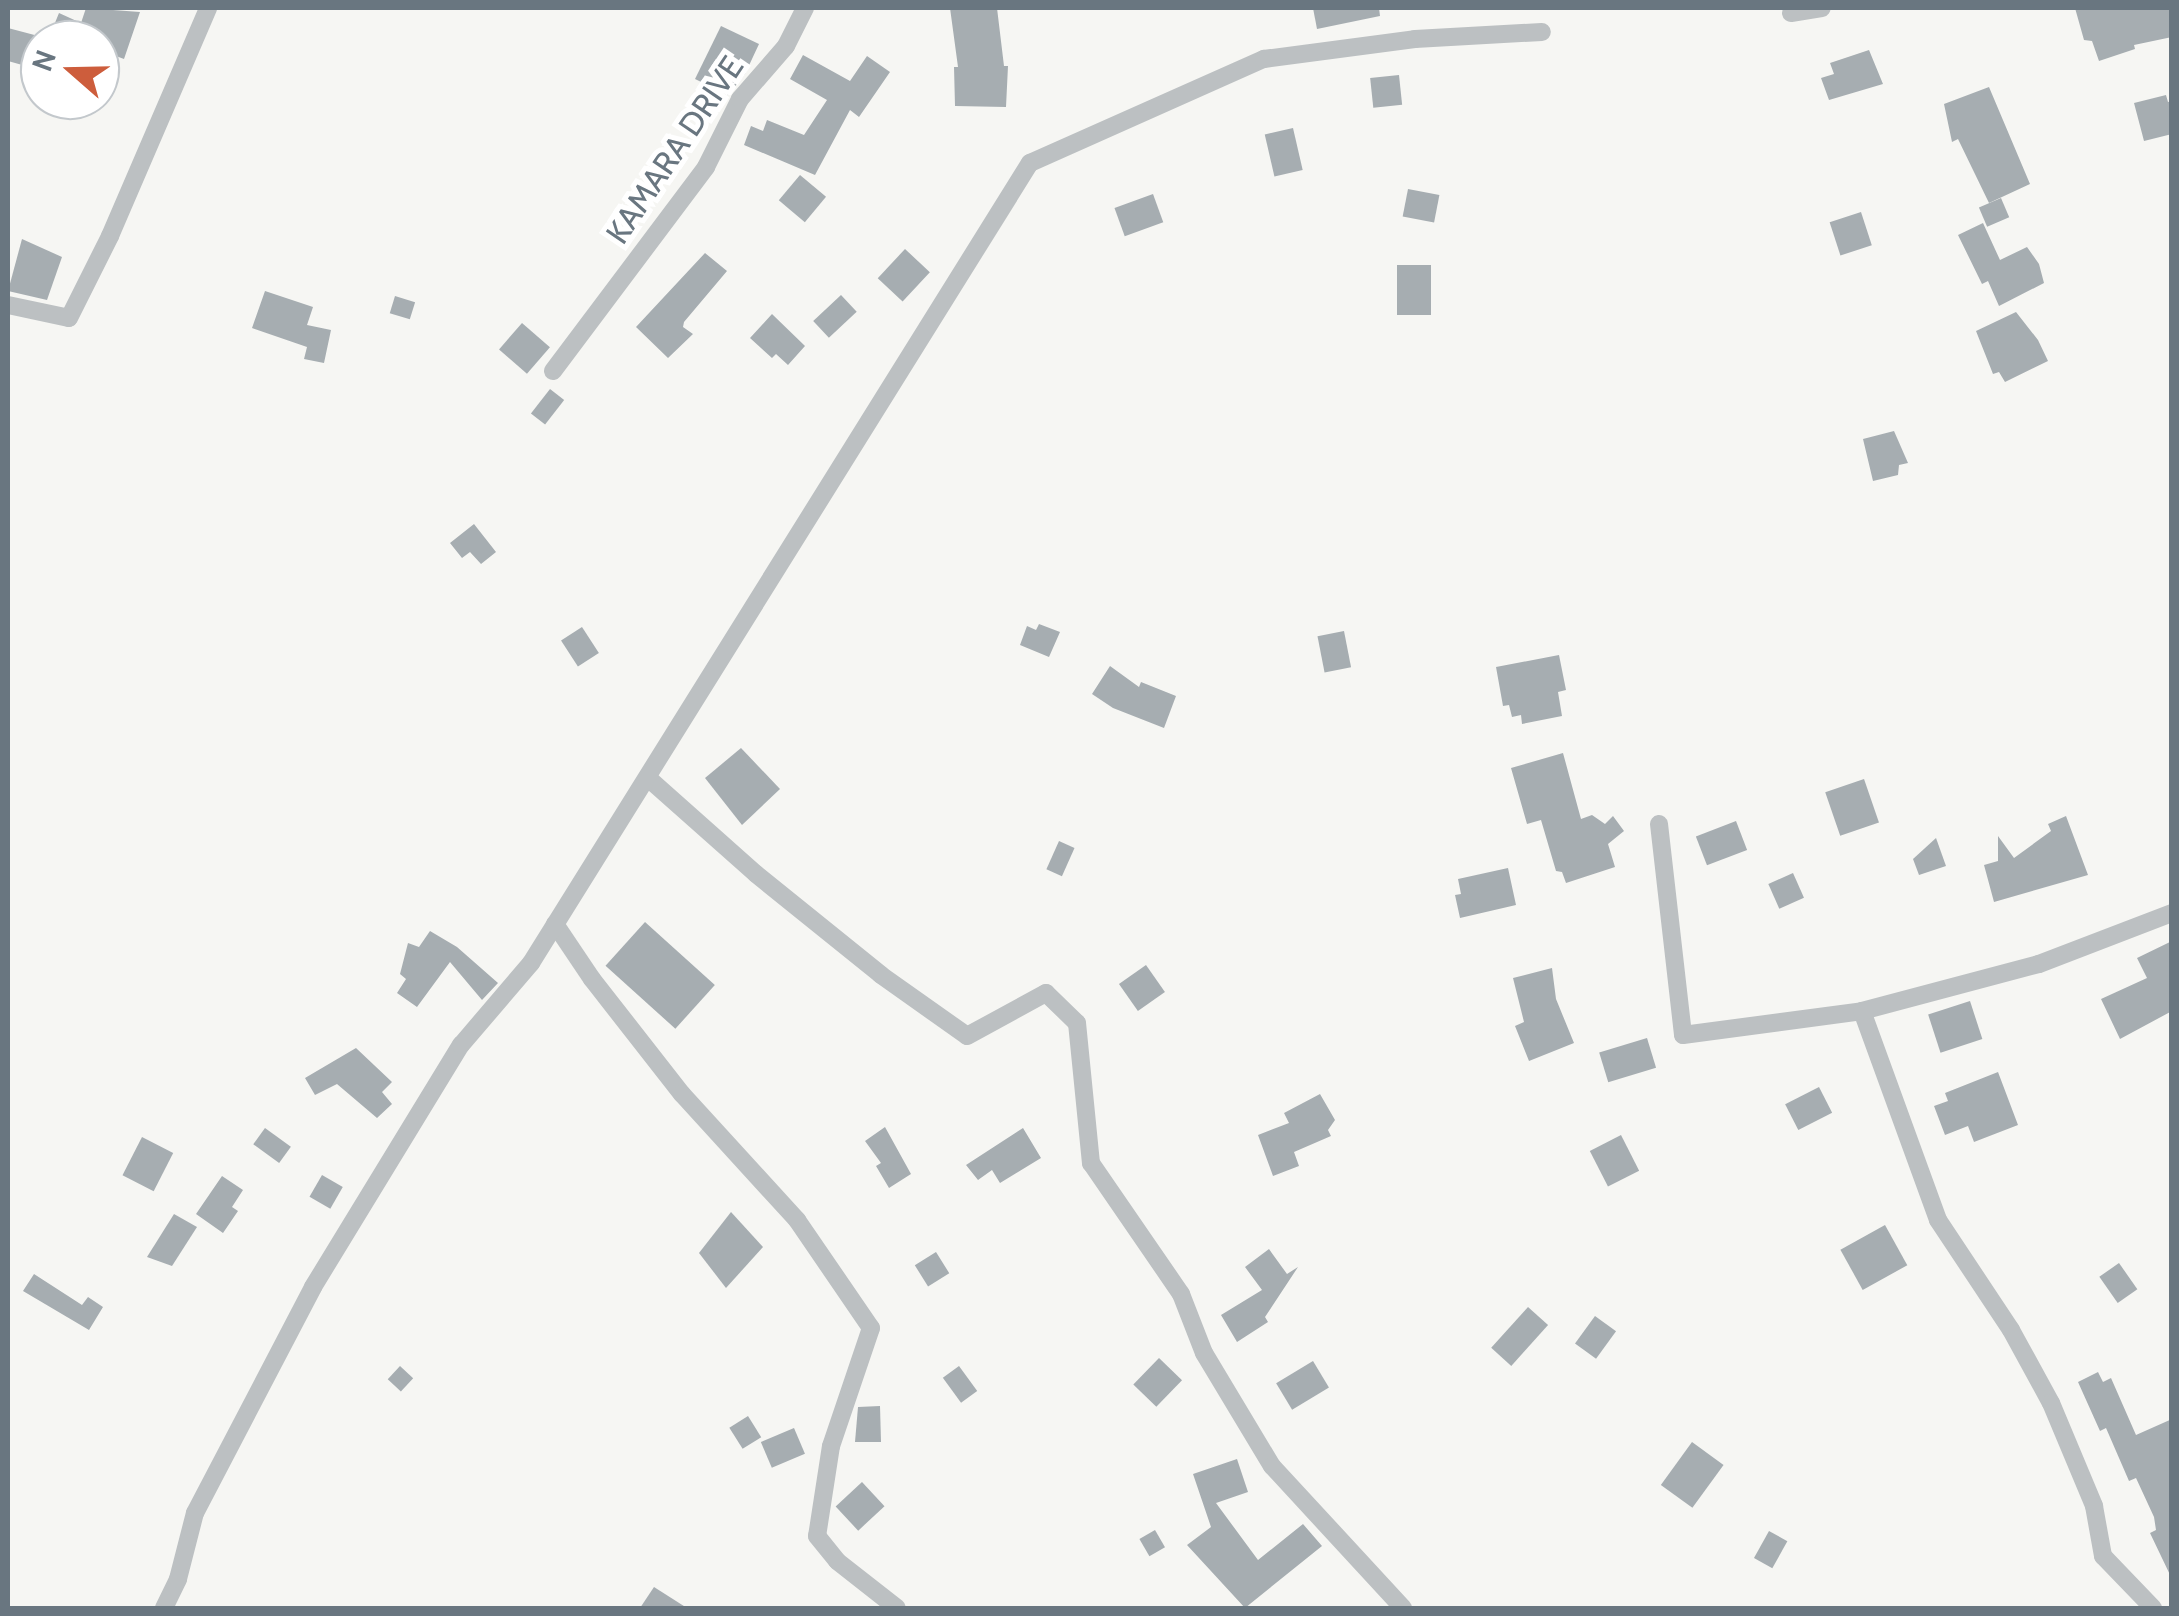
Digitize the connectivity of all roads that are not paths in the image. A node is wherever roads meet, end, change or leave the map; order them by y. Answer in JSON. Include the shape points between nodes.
{"nodes":[{"id":1,"x":208,"y":8,"type":"edge"},
{"id":2,"x":805,"y":8,"type":"edge"},
{"id":3,"x":1822,"y":8,"type":"edge"},
{"id":4,"x":1791,"y":13,"type":"dead end"},
{"id":5,"x":1542,"y":32,"type":"dead end"},
{"id":6,"x":8,"y":304,"type":"edge"},
{"id":7,"x":553,"y":371,"type":"dead end"},
{"id":8,"x":648,"y":778,"type":"junction"},
{"id":9,"x":1659,"y":824,"type":"dead end"},
{"id":10,"x":2172,"y":913,"type":"edge"},
{"id":11,"x":555,"y":924,"type":"junction"},
{"id":12,"x":1862,"y":1011,"type":"junction"},
{"id":13,"x":164,"y":1608,"type":"edge"},
{"id":14,"x":897,"y":1608,"type":"edge"},
{"id":15,"x":1403,"y":1608,"type":"edge"},
{"id":16,"x":2153,"y":1608,"type":"edge"}],
"edges":[{"from":1,"to":6,"type":"street","via":[[69,318]]},
{"from":2,"to":7,"type":"street","name":"KAMARA DRIVE","via":[[786,46],[740,98],[706,168]]},
{"from":3,"to":4,"type":"street"},
{"from":5,"to":8,"type":"street","via":[[1415,39],[1264,59],[1030,164]]},
{"from":8,"to":11,"type":"street"},
{"from":8,"to":15,"type":"street","via":[[881,975],[968,1036],[1046,993],[1077,1023],[1090,1163],[1181,1294],[1204,1352],[1272,1466]]},
{"from":9,"to":12,"type":"street","via":[[1684,1034]]},
{"from":10,"to":12,"type":"street","via":[[2039,964]]},
{"from":11,"to":13,"type":"street","via":[[531,963],[461,1044],[314,1287],[195,1513]]},
{"from":11,"to":14,"type":"street","via":[[682,1094],[797,1220],[871,1328],[831,1446],[818,1536],[838,1561]]},
{"from":12,"to":16,"type":"street","via":[[1938,1220],[2051,1403],[2094,1506],[2103,1556]]}]}
